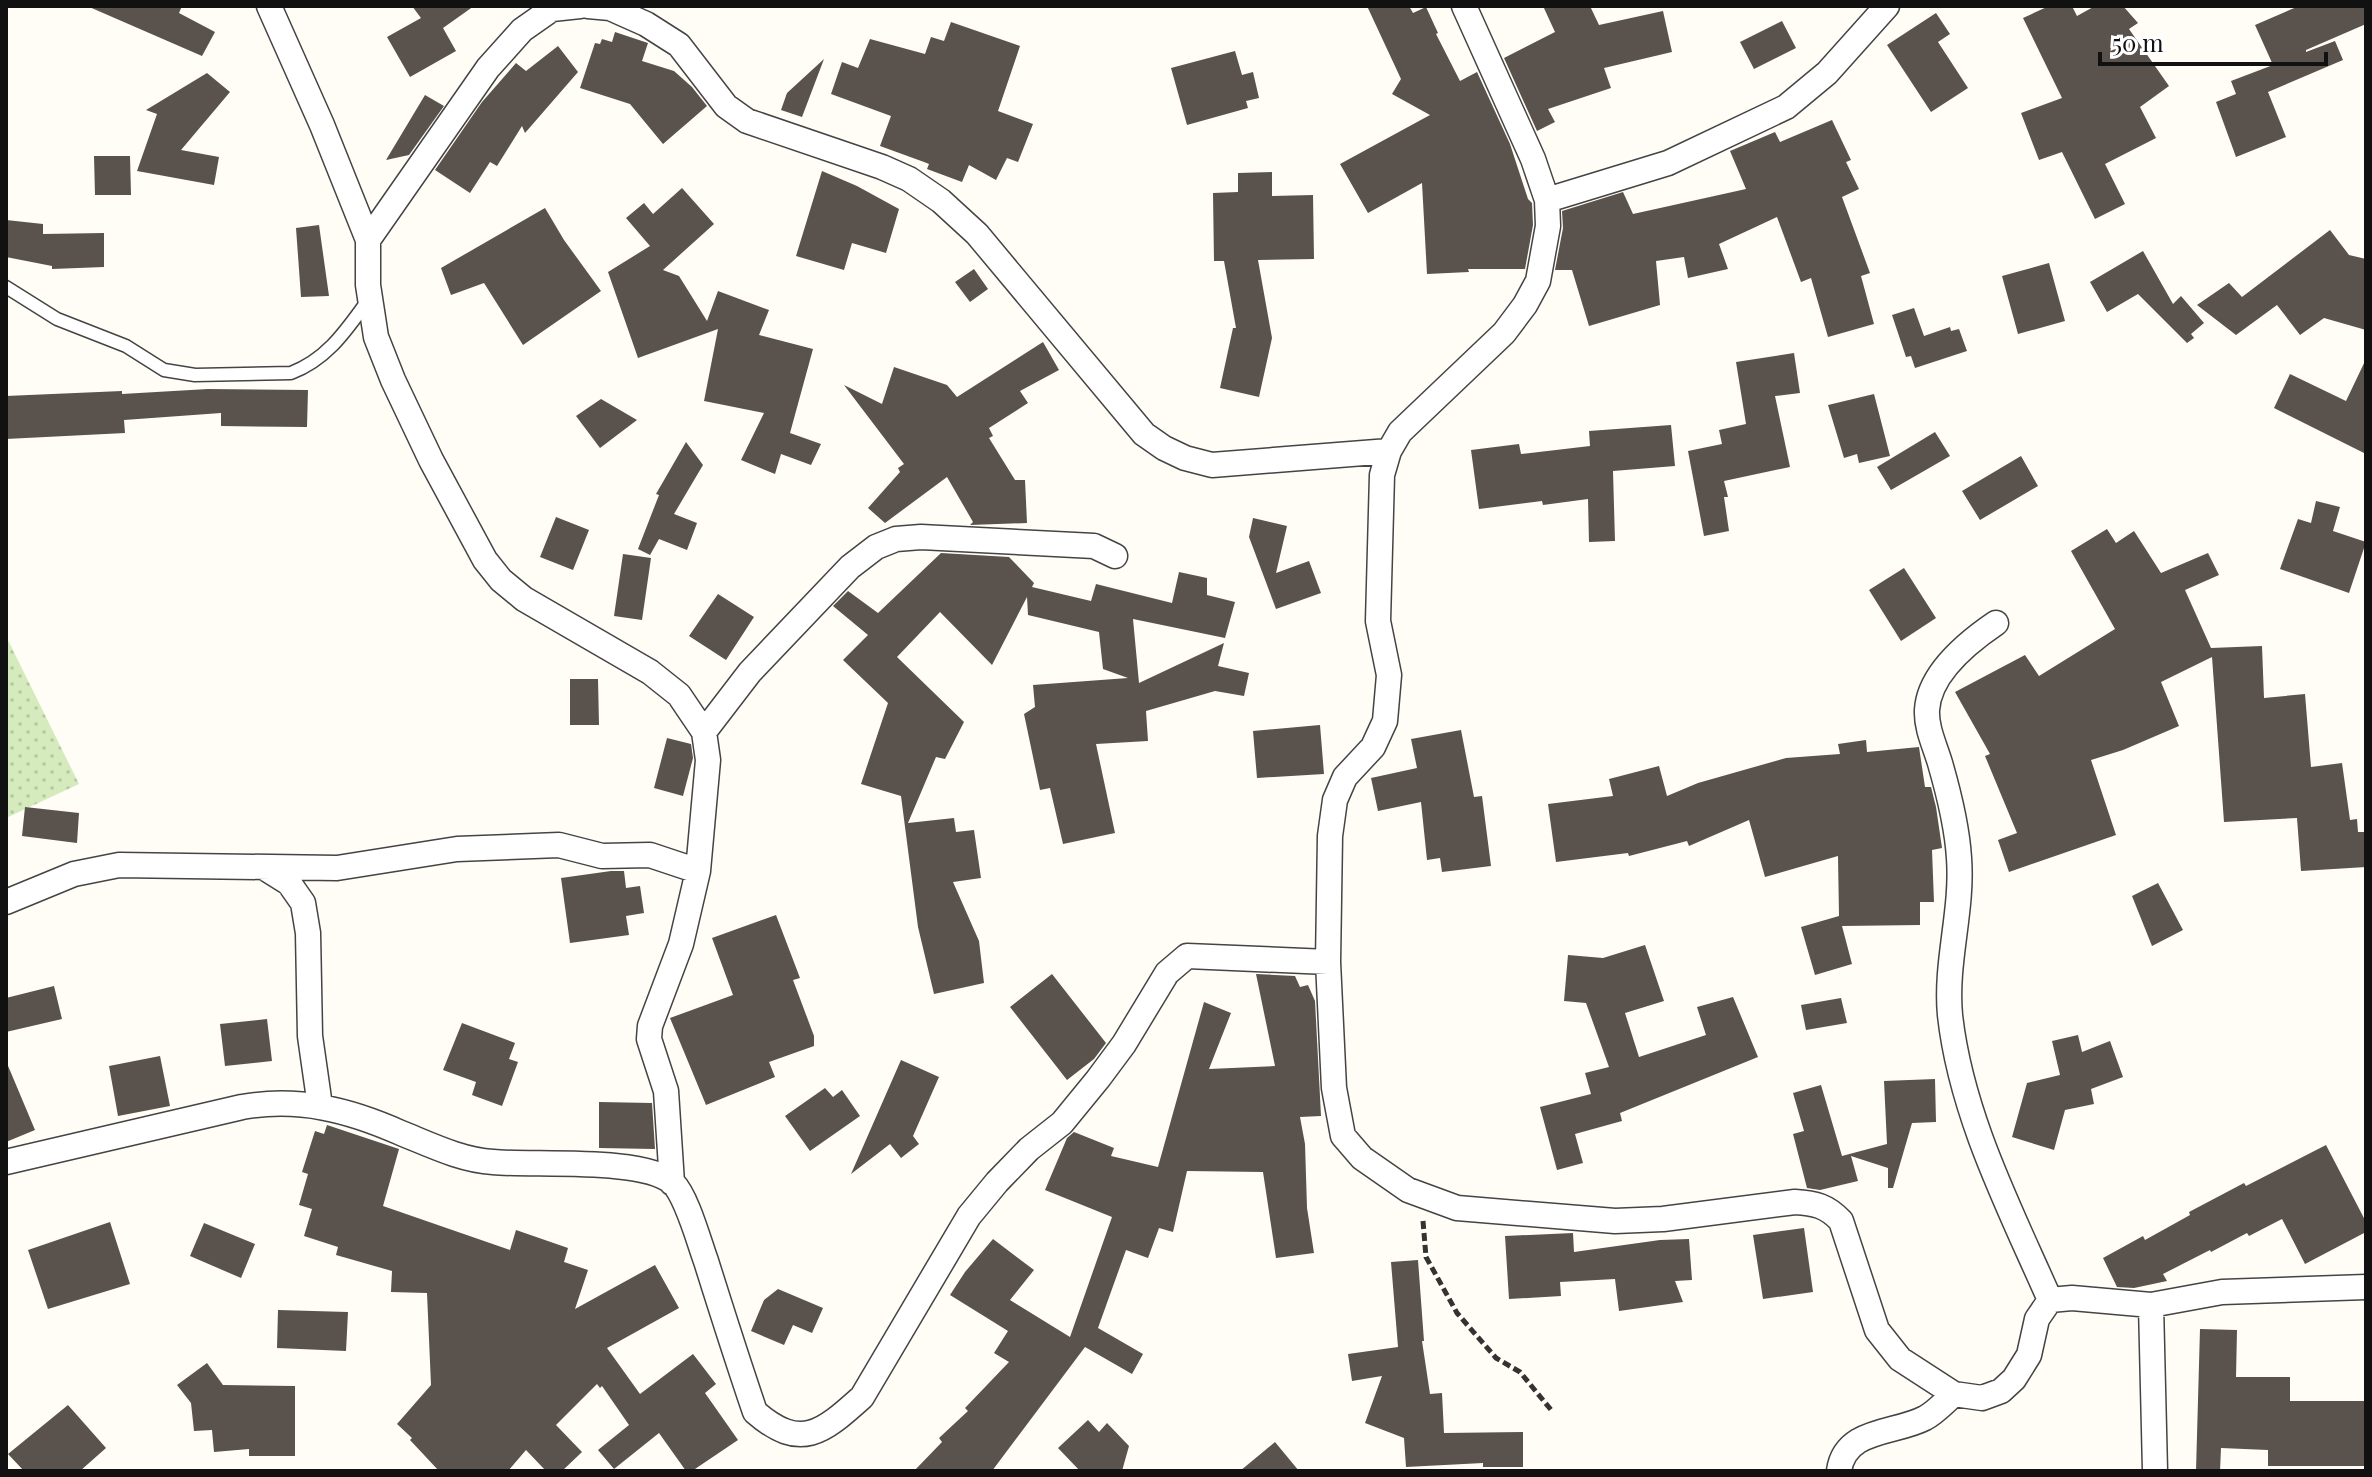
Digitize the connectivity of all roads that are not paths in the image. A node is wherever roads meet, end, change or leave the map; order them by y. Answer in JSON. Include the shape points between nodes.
{"nodes":[{"id":1,"x":269,"y":6,"type":"edge"},
{"id":2,"x":580,"y":6,"type":"edge"},
{"id":3,"x":588,"y":6,"type":"edge"},
{"id":4,"x":1464,"y":6,"type":"edge"},
{"id":5,"x":1887,"y":6,"type":"edge"},
{"id":6,"x":554,"y":8,"type":"edge"},
{"id":7,"x":1547,"y":200,"type":"junction"},
{"id":8,"x":368,"y":240,"type":"junction"},
{"id":9,"x":6,"y":287,"type":"edge"},
{"id":10,"x":370,"y":298,"type":"junction"},
{"id":11,"x":1389,"y":451,"type":"junction"},
{"id":12,"x":1115,"y":556,"type":"dead end"},
{"id":13,"x":1996,"y":623,"type":"dead end"},
{"id":14,"x":704,"y":732,"type":"junction"},
{"id":15,"x":259,"y":865,"type":"junction"},
{"id":16,"x":698,"y":871,"type":"junction"},
{"id":17,"x":6,"y":902,"type":"edge"},
{"id":18,"x":1328,"y":962,"type":"junction"},
{"id":19,"x":320,"y":1106,"type":"junction"},
{"id":20,"x":6,"y":1162,"type":"edge"},
{"id":21,"x":672,"y":1183,"type":"junction"},
{"id":22,"x":2366,"y":1287,"type":"edge"},
{"id":23,"x":2050,"y":1300,"type":"junction"},
{"id":24,"x":2151,"y":1305,"type":"junction"},
{"id":25,"x":1954,"y":1394,"type":"junction"},
{"id":26,"x":1839,"y":1471,"type":"edge"},
{"id":27,"x":2155,"y":1471,"type":"edge"}],
"edges":[{"from":1,"to":8,"type":"street"},
{"from":2,"to":6,"type":"street"},
{"from":3,"to":11,"type":"street","via":[[610,8],[679,45],[726,106],[747,121],[882,167],[941,201],[977,234],[1144,434],[1164,448],[1212,465]]},
{"from":4,"to":7,"type":"street"},
{"from":5,"to":7,"type":"street","via":[[1827,73],[1786,107],[1668,163]]},
{"from":6,"to":8,"type":"street","via":[[522,30],[488,68]]},
{"from":7,"to":11,"type":"street","via":[[1538,281],[1525,305],[1504,333],[1400,432]]},
{"from":8,"to":10,"type":"street"},
{"from":9,"to":10,"type":"lane","via":[[57,319],[126,346],[164,370],[195,375],[303,369],[332,347]]},
{"from":10,"to":14,"type":"street","via":[[376,337],[393,380],[485,560],[524,599],[650,672],[679,695]]},
{"from":11,"to":18,"type":"street","via":[[1382,475],[1378,608],[1388,700],[1373,747],[1345,777],[1335,800]]},
{"from":12,"to":14,"type":"street","via":[[1094,546],[921,537],[876,547],[850,567],[750,672]]},
{"from":13,"to":23,"type":"street","via":[[1977,636],[1934,684],[1927,708],[1950,798],[1959,862],[1950,1014],[1964,1087]]},
{"from":14,"to":16,"type":"street","via":[[708,760]]},
{"from":15,"to":16,"type":"street","via":[[337,868],[457,849],[559,845],[602,856],[650,855]]},
{"from":15,"to":17,"type":"street","via":[[119,865],[74,874]]},
{"from":15,"to":19,"type":"street","via":[[289,883],[303,903],[310,1036]]},
{"from":16,"to":21,"type":"street","via":[[681,944],[650,1026],[649,1039],[666,1091]]},
{"from":18,"to":21,"type":"street","via":[[1187,956],[1167,973],[1098,1079],[969,1216],[862,1397],[815,1432],[792,1435],[755,1412],[690,1215]]},
{"from":18,"to":25,"type":"street","via":[[1334,1088],[1343,1136],[1362,1158],[1408,1190],[1457,1208],[1615,1221],[1813,1203],[1841,1221],[1877,1330],[1900,1359]]},
{"from":19,"to":20,"type":"street","via":[[274,1101]]},
{"from":19,"to":21,"type":"street","via":[[440,1151],[491,1162],[605,1165],[641,1170]]},
{"from":22,"to":24,"type":"street","via":[[2222,1292]]},
{"from":23,"to":24,"type":"street"},
{"from":23,"to":25,"type":"street","via":[[2014,1379],[1982,1398]]},
{"from":24,"to":27,"type":"street"},
{"from":25,"to":26,"type":"street","via":[[1927,1417],[1869,1434],[1842,1457]]}]}
